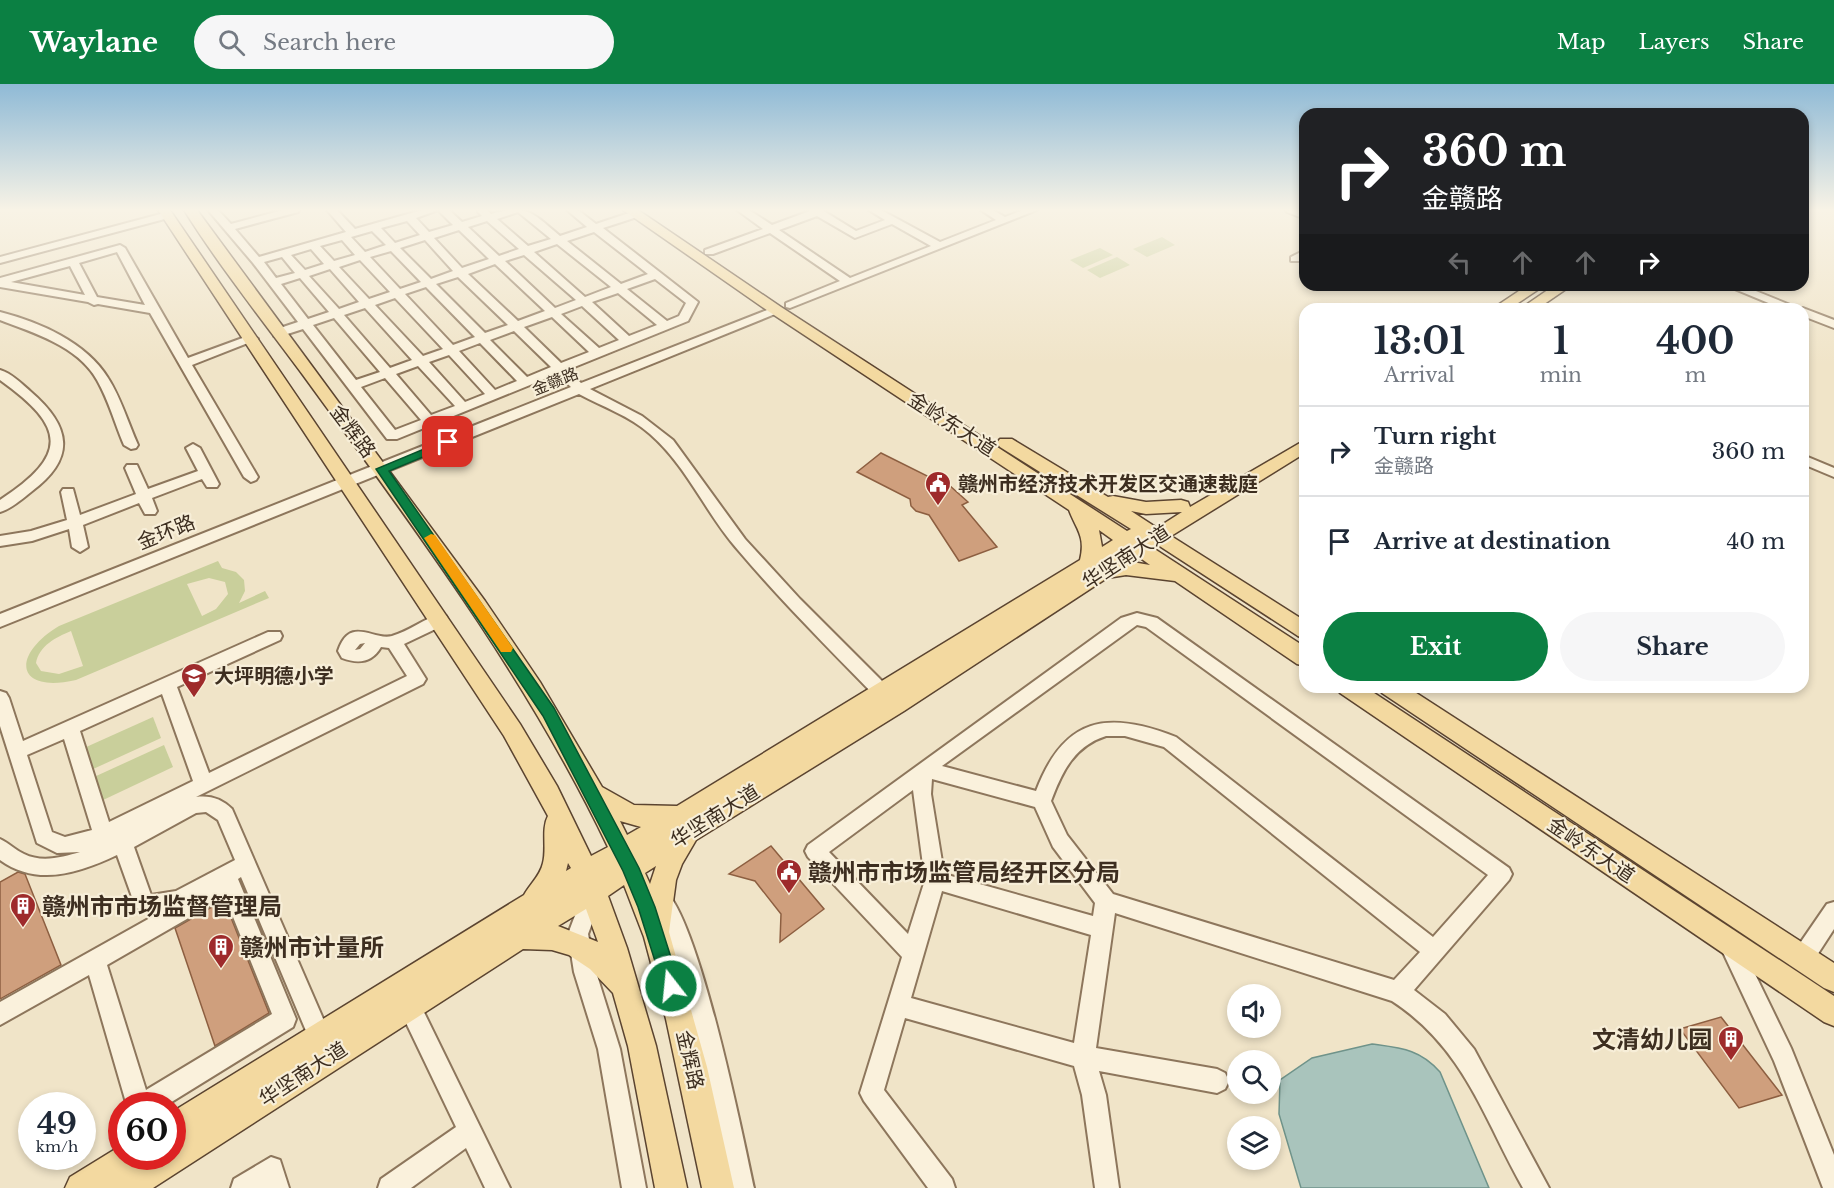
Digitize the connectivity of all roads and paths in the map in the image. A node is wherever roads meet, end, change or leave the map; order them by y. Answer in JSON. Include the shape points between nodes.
{"nodes":[{"id":1,"x":73,"y":261,"type":"edge"},
{"id":2,"x":257,"y":261,"type":"edge"},
{"id":3,"x":498,"y":261,"type":"edge"},
{"id":4,"x":71,"y":262,"type":"edge"},
{"id":5,"x":127,"y":262,"type":"edge"},
{"id":6,"x":199,"y":262,"type":"edge"},
{"id":7,"x":227,"y":262,"type":"edge"},
{"id":8,"x":291,"y":262,"type":"edge"},
{"id":9,"x":329,"y":262,"type":"edge"},
{"id":10,"x":344,"y":262,"type":"edge"},
{"id":11,"x":367,"y":262,"type":"edge"},
{"id":12,"x":408,"y":262,"type":"edge"},
{"id":13,"x":450,"y":262,"type":"edge"},
{"id":14,"x":496,"y":262,"type":"edge"},
{"id":15,"x":538,"y":262,"type":"edge"},
{"id":16,"x":587,"y":262,"type":"edge"},
{"id":17,"x":638,"y":262,"type":"edge"},
{"id":18,"x":714,"y":262,"type":"edge"},
{"id":19,"x":722,"y":262,"type":"edge"},
{"id":20,"x":818,"y":262,"type":"edge"},
{"id":21,"x":900,"y":262,"type":"edge"},
{"id":22,"x":332,"y":265,"type":"junction"},
{"id":23,"x":32,"y":273,"type":"junction"},
{"id":24,"x":461,"y":273,"type":"junction"},
{"id":25,"x":302,"y":274,"type":"junction"},
{"id":26,"x":656,"y":275,"type":"junction"},
{"id":27,"x":849,"y":282,"type":"junction"},
{"id":28,"x":0,"y":283,"type":"edge"},
{"id":29,"x":273,"y":283,"type":"junction"},
{"id":30,"x":429,"y":284,"type":"junction"},
{"id":31,"x":620,"y":288,"type":"junction"},
{"id":32,"x":38,"y":291,"type":"junction"},
{"id":33,"x":1528,"y":291,"type":"edge"},
{"id":34,"x":1556,"y":291,"type":"edge"},
{"id":35,"x":1747,"y":291,"type":"edge"},
{"id":36,"x":399,"y":294,"type":"junction"},
{"id":37,"x":583,"y":301,"type":"junction"},
{"id":38,"x":94,"y":302,"type":"junction"},
{"id":39,"x":1509,"y":303,"type":"edge"},
{"id":40,"x":1536,"y":303,"type":"edge"},
{"id":41,"x":1778,"y":303,"type":"edge"},
{"id":42,"x":368,"y":304,"type":"junction"},
{"id":43,"x":783,"y":308,"type":"junction"},
{"id":44,"x":154,"y":310,"type":"junction"},
{"id":45,"x":553,"y":312,"type":"junction"},
{"id":46,"x":1809,"y":314,"type":"edge"},
{"id":47,"x":337,"y":315,"type":"junction"},
{"id":48,"x":0,"y":316,"type":"edge"},
{"id":49,"x":1834,"y":324,"type":"edge"},
{"id":50,"x":306,"y":325,"type":"junction"},
{"id":51,"x":516,"y":326,"type":"junction"},
{"id":52,"x":666,"y":326,"type":"junction"},
{"id":53,"x":278,"y":333,"type":"junction"},
{"id":54,"x":483,"y":338,"type":"junction"},
{"id":55,"x":252,"y":339,"type":"junction"},
{"id":56,"x":628,"y":341,"type":"junction"},
{"id":57,"x":451,"y":350,"type":"junction"},
{"id":58,"x":597,"y":353,"type":"junction"},
{"id":59,"x":420,"y":361,"type":"junction"},
{"id":60,"x":185,"y":363,"type":"junction"},
{"id":61,"x":560,"y":368,"type":"junction"},
{"id":62,"x":388,"y":373,"type":"junction"},
{"id":63,"x":0,"y":374,"type":"edge"},
{"id":64,"x":525,"y":382,"type":"junction"},
{"id":65,"x":352,"y":386,"type":"junction"},
{"id":66,"x":580,"y":388,"type":"junction"},
{"id":67,"x":493,"y":395,"type":"junction"},
{"id":68,"x":463,"y":407,"type":"junction"},
{"id":69,"x":429,"y":421,"type":"junction"},
{"id":70,"x":1299,"y":434,"type":"edge"},
{"id":71,"x":131,"y":445,"type":"dead end"},
{"id":72,"x":193,"y":448,"type":"dead end"},
{"id":73,"x":1299,"y":448,"type":"edge"},
{"id":74,"x":1809,"y":462,"type":"edge"},
{"id":75,"x":132,"y":468,"type":"dead end"},
{"id":76,"x":382,"y":469,"type":"junction"},
{"id":77,"x":1834,"y":473,"type":"edge"},
{"id":78,"x":251,"y":477,"type":"dead end"},
{"id":79,"x":347,"y":483,"type":"junction"},
{"id":80,"x":68,"y":492,"type":"dead end"},
{"id":81,"x":144,"y":496,"type":"junction"},
{"id":82,"x":1080,"y":498,"type":"junction"},
{"id":83,"x":0,"y":507,"type":"edge"},
{"id":84,"x":1187,"y":510,"type":"junction"},
{"id":85,"x":150,"y":512,"type":"dead end"},
{"id":86,"x":75,"y":522,"type":"junction"},
{"id":87,"x":1143,"y":538,"type":"junction"},
{"id":88,"x":0,"y":541,"type":"edge"},
{"id":89,"x":80,"y":547,"type":"dead end"},
{"id":90,"x":1096,"y":568,"type":"junction"},
{"id":91,"x":1212,"y":570,"type":"junction"},
{"id":92,"x":1192,"y":583,"type":"junction"},
{"id":93,"x":440,"y":620,"type":"junction"},
{"id":94,"x":0,"y":621,"type":"edge"},
{"id":95,"x":1299,"y":627,"type":"edge"},
{"id":96,"x":274,"y":636,"type":"dead end"},
{"id":97,"x":374,"y":641,"type":"dead end"},
{"id":98,"x":394,"y":642,"type":"junction"},
{"id":99,"x":1299,"y":654,"type":"edge"},
{"id":100,"x":167,"y":685,"type":"junction"},
{"id":101,"x":1357,"y":693,"type":"edge"},
{"id":102,"x":1399,"y":693,"type":"edge"},
{"id":103,"x":0,"y":699,"type":"edge"},
{"id":104,"x":889,"y":699,"type":"junction"},
{"id":105,"x":70,"y":728,"type":"junction"},
{"id":106,"x":17,"y":752,"type":"junction"},
{"id":107,"x":924,"y":768,"type":"junction"},
{"id":108,"x":204,"y":784,"type":"junction"},
{"id":109,"x":590,"y":789,"type":"junction"},
{"id":110,"x":1042,"y":801,"type":"junction"},
{"id":111,"x":555,"y":806,"type":"junction"},
{"id":112,"x":687,"y":822,"type":"junction"},
{"id":113,"x":102,"y":834,"type":"junction"},
{"id":114,"x":122,"y":842,"type":"junction"},
{"id":115,"x":0,"y":848,"type":"edge"},
{"id":116,"x":626,"y":860,"type":"junction"},
{"id":117,"x":245,"y":865,"type":"junction"},
{"id":118,"x":935,"y":880,"type":"junction"},
{"id":119,"x":590,"y":881,"type":"junction"},
{"id":120,"x":659,"y":896,"type":"junction"},
{"id":121,"x":1106,"y":901,"type":"junction"},
{"id":122,"x":1834,"y":911,"type":"edge"},
{"id":123,"x":522,"y":923,"type":"junction"},
{"id":124,"x":1100,"y":928,"type":"junction"},
{"id":125,"x":1729,"y":942,"type":"junction"},
{"id":126,"x":580,"y":945,"type":"junction"},
{"id":127,"x":660,"y":948,"type":"junction"},
{"id":128,"x":1435,"y":951,"type":"junction"},
{"id":129,"x":913,"y":954,"type":"junction"},
{"id":130,"x":94,"y":959,"type":"junction"},
{"id":131,"x":1802,"y":959,"type":"junction"},
{"id":132,"x":1834,"y":979,"type":"edge"},
{"id":133,"x":626,"y":988,"type":"junction"},
{"id":134,"x":1398,"y":992,"type":"junction"},
{"id":135,"x":898,"y":1005,"type":"junction"},
{"id":136,"x":409,"y":1006,"type":"junction"},
{"id":137,"x":1834,"y":1012,"type":"edge"},
{"id":138,"x":0,"y":1014,"type":"edge"},
{"id":139,"x":320,"y":1037,"type":"junction"},
{"id":140,"x":1083,"y":1057,"type":"junction"},
{"id":141,"x":1216,"y":1081,"type":"dead end"},
{"id":142,"x":136,"y":1092,"type":"edge"},
{"id":143,"x":163,"y":1092,"type":"edge"},
{"id":144,"x":186,"y":1121,"type":"edge"},
{"id":145,"x":470,"y":1131,"type":"junction"},
{"id":146,"x":109,"y":1170,"type":"edge"},
{"id":147,"x":1834,"y":1186,"type":"edge"},
{"id":148,"x":81,"y":1188,"type":"edge"},
{"id":149,"x":125,"y":1188,"type":"edge"},
{"id":150,"x":243,"y":1188,"type":"edge"},
{"id":151,"x":277,"y":1188,"type":"edge"},
{"id":152,"x":390,"y":1188,"type":"edge"},
{"id":153,"x":498,"y":1188,"type":"edge"},
{"id":154,"x":634,"y":1188,"type":"edge"},
{"id":155,"x":671,"y":1188,"type":"edge"},
{"id":156,"x":718,"y":1188,"type":"edge"},
{"id":157,"x":742,"y":1188,"type":"edge"},
{"id":158,"x":944,"y":1188,"type":"edge"},
{"id":159,"x":1107,"y":1188,"type":"edge"},
{"id":160,"x":1537,"y":1188,"type":"edge"}],
"edges":[{"from":1,"to":38,"type":"street"},
{"from":2,"to":29,"type":"street"},
{"from":3,"to":45,"type":"street"},
{"from":4,"to":23,"type":"street"},
{"from":5,"to":44,"type":"street"},
{"from":6,"to":55,"type":"main road","name":"金辉路"},
{"from":7,"to":53,"type":"main road","name":"金辉路"},
{"from":8,"to":25,"type":"street"},
{"from":9,"to":22,"type":"street"},
{"from":10,"to":22,"type":"street"},
{"from":11,"to":36,"type":"street"},
{"from":12,"to":30,"type":"street"},
{"from":13,"to":24,"type":"street"},
{"from":14,"to":24,"type":"street"},
{"from":15,"to":37,"type":"street"},
{"from":16,"to":31,"type":"street"},
{"from":17,"to":26,"type":"street"},
{"from":18,"to":43,"type":"main road","name":"金岭东大道"},
{"from":19,"to":43,"type":"main road","name":"金岭东大道"},
{"from":20,"to":27,"type":"street"},
{"from":21,"to":27,"type":"street","name":"金赣路"},
{"from":22,"to":25,"type":"street"},
{"from":22,"to":42,"type":"street"},
{"from":23,"to":28,"type":"street"},
{"from":23,"to":32,"type":"street"},
{"from":24,"to":30,"type":"street"},
{"from":24,"to":51,"type":"street"},
{"from":25,"to":29,"type":"street"},
{"from":25,"to":47,"type":"street"},
{"from":26,"to":31,"type":"street"},
{"from":26,"to":52,"type":"street","via":[[692,302],[684,318]]},
{"from":27,"to":43,"type":"street","name":"金赣路"},
{"from":28,"to":32,"type":"street"},
{"from":29,"to":50,"type":"street"},
{"from":30,"to":36,"type":"street"},
{"from":30,"to":54,"type":"street"},
{"from":31,"to":37,"type":"street"},
{"from":31,"to":52,"type":"street"},
{"from":32,"to":38,"type":"street"},
{"from":33,"to":39,"type":"main road"},
{"from":34,"to":40,"type":"main road"},
{"from":35,"to":41,"type":"street"},
{"from":36,"to":42,"type":"street"},
{"from":36,"to":57,"type":"street"},
{"from":37,"to":45,"type":"street"},
{"from":37,"to":56,"type":"street"},
{"from":38,"to":44,"type":"street"},
{"from":42,"to":47,"type":"street"},
{"from":42,"to":59,"type":"street"},
{"from":43,"to":66,"type":"street","name":"金赣路"},
{"from":43,"to":82,"type":"main road","name":"金岭东大道"},
{"from":44,"to":60,"type":"street"},
{"from":45,"to":51,"type":"street"},
{"from":45,"to":58,"type":"street"},
{"from":46,"to":49,"type":"street"},
{"from":47,"to":50,"type":"street"},
{"from":47,"to":62,"type":"street"},
{"from":48,"to":71,"type":"street","via":[[79,352],[100,374]]},
{"from":50,"to":53,"type":"street"},
{"from":50,"to":65,"type":"street"},
{"from":51,"to":54,"type":"street"},
{"from":51,"to":61,"type":"street"},
{"from":52,"to":56,"type":"street"},
{"from":53,"to":76,"type":"main road","name":"金辉路"},
{"from":54,"to":57,"type":"street"},
{"from":54,"to":64,"type":"street"},
{"from":55,"to":60,"type":"street"},
{"from":55,"to":79,"type":"main road","name":"金辉路"},
{"from":56,"to":58,"type":"street"},
{"from":57,"to":59,"type":"street"},
{"from":57,"to":67,"type":"street"},
{"from":58,"to":61,"type":"street"},
{"from":59,"to":62,"type":"street"},
{"from":59,"to":68,"type":"street"},
{"from":60,"to":78,"type":"street"},
{"from":61,"to":64,"type":"street"},
{"from":61,"to":66,"type":"street"},
{"from":62,"to":65,"type":"street"},
{"from":62,"to":69,"type":"street"},
{"from":63,"to":83,"type":"street","via":[[24,391],[58,435],[57,455],[52,464]]},
{"from":64,"to":67,"type":"street"},
{"from":65,"to":69,"type":"street","via":[[392,436]]},
{"from":66,"to":76,"type":"street","name":"金赣路"},
{"from":66,"to":104,"type":"street","via":[[657,432],[693,473],[739,542]]},
{"from":67,"to":68,"type":"street"},
{"from":68,"to":69,"type":"street"},
{"from":70,"to":84,"type":"main road","name":"华坚南大道"},
{"from":72,"to":81,"type":"street","via":[[209,479]]},
{"from":73,"to":84,"type":"main road","name":"华坚南大道"},
{"from":74,"to":77,"type":"street"},
{"from":75,"to":81,"type":"street"},
{"from":76,"to":79,"type":"street","name":"金赣路"},
{"from":76,"to":109,"type":"main road","name":"金辉路","via":[[549,712]]},
{"from":79,"to":93,"type":"main road","name":"金辉路"},
{"from":79,"to":94,"type":"street","name":"金环路"},
{"from":80,"to":86,"type":"street"},
{"from":81,"to":85,"type":"street"},
{"from":81,"to":86,"type":"street"},
{"from":82,"to":84,"type":"main road"},
{"from":82,"to":87,"type":"main road","name":"金岭东大道"},
{"from":82,"to":90,"type":"main road","via":[[1092,536]]},
{"from":84,"to":87,"type":"main road","name":"华坚南大道"},
{"from":84,"to":91,"type":"main road","via":[[1183,534]]},
{"from":86,"to":88,"type":"street","via":[[32,536]]},
{"from":86,"to":89,"type":"street"},
{"from":87,"to":90,"type":"main road","name":"华坚南大道"},
{"from":87,"to":91,"type":"main road","name":"金岭东大道"},
{"from":87,"to":92,"type":"main road","name":"金岭东大道"},
{"from":90,"to":92,"type":"main road","via":[[1140,569]]},
{"from":90,"to":104,"type":"main road","name":"华坚南大道"},
{"from":91,"to":95,"type":"main road","name":"金岭东大道"},
{"from":92,"to":99,"type":"main road","name":"金岭东大道"},
{"from":93,"to":98,"type":"street"},
{"from":93,"to":111,"type":"main road","name":"金辉路","via":[[512,730]]},
{"from":96,"to":100,"type":"street"},
{"from":97,"to":98,"type":"street"},
{"from":98,"to":108,"type":"street","via":[[417,679]]},
{"from":100,"to":105,"type":"street"},
{"from":100,"to":108,"type":"street"},
{"from":101,"to":125,"type":"main road","name":"金岭东大道"},
{"from":102,"to":131,"type":"main road","name":"金岭东大道"},
{"from":103,"to":106,"type":"street"},
{"from":104,"to":112,"type":"main road","name":"华坚南大道"},
{"from":105,"to":106,"type":"street"},
{"from":105,"to":113,"type":"street"},
{"from":106,"to":113,"type":"street","via":[[41,831],[48,842],[73,845]]},
{"from":107,"to":110,"type":"street"},
{"from":107,"to":118,"type":"street","via":[[922,794]]},
{"from":107,"to":128,"type":"street","via":[[1127,622],[1151,622],[1502,874]]},
{"from":107,"to":129,"type":"street","via":[[815,851]]},
{"from":108,"to":113,"type":"street"},
{"from":109,"to":112,"type":"main road","via":[[623,814]]},
{"from":109,"to":116,"type":"main road","name":"金辉路"},
{"from":110,"to":121,"type":"street","via":[[1060,841]]},
{"from":110,"to":128,"type":"street","via":[[1049,777],[1075,741],[1094,732],[1121,728],[1147,731],[1170,742]]},
{"from":111,"to":119,"type":"main road","name":"金辉路"},
{"from":111,"to":123,"type":"main road","via":[[559,850],[555,869]]},
{"from":112,"to":116,"type":"main road","name":"华坚南大道"},
{"from":112,"to":120,"type":"main road"},
{"from":114,"to":115,"type":"street","via":[[96,855],[50,867],[13,860]]},
{"from":114,"to":117,"type":"street","via":[[192,806],[208,804],[225,815]]},
{"from":114,"to":117,"type":"street","via":[[143,901],[151,906],[174,902]]},
{"from":116,"to":119,"type":"main road","name":"华坚南大道"},
{"from":116,"to":120,"type":"street"},
{"from":116,"to":127,"type":"main road","name":"金辉路"},
{"from":117,"to":139,"type":"street"},
{"from":118,"to":124,"type":"street"},
{"from":118,"to":129,"type":"street"},
{"from":119,"to":123,"type":"main road","name":"华坚南大道"},
{"from":119,"to":126,"type":"street","via":[[578,934]]},
{"from":119,"to":133,"type":"main road","name":"金辉路"},
{"from":120,"to":127,"type":"main road"},
{"from":120,"to":157,"type":"street","via":[[670,909],[695,985]]},
{"from":121,"to":124,"type":"street"},
{"from":121,"to":134,"type":"street"},
{"from":122,"to":131,"type":"street"},
{"from":123,"to":126,"type":"main road"},
{"from":123,"to":136,"type":"main road","name":"华坚南大道"},
{"from":123,"to":139,"type":"main road","name":"华坚南大道"},
{"from":124,"to":140,"type":"street"},
{"from":125,"to":137,"type":"main road","name":"金岭东大道"},
{"from":125,"to":147,"type":"street","via":[[1783,1056]]},
{"from":126,"to":133,"type":"main road","via":[[608,966]]},
{"from":126,"to":154,"type":"street","via":[[609,1049]]},
{"from":127,"to":156,"type":"main road","name":"金辉路","via":[[687,1044]]},
{"from":128,"to":134,"type":"street"},
{"from":129,"to":135,"type":"street"},
{"from":130,"to":138,"type":"street"},
{"from":130,"to":142,"type":"street"},
{"from":130,"to":143,"type":"street","via":[[230,884],[285,1019]]},
{"from":131,"to":132,"type":"main road","name":"金岭东大道"},
{"from":133,"to":155,"type":"main road","name":"金辉路"},
{"from":134,"to":160,"type":"street","via":[[1419,1004],[1444,1027],[1464,1053]]},
{"from":135,"to":140,"type":"street"},
{"from":135,"to":158,"type":"street","via":[[872,1093]]},
{"from":136,"to":145,"type":"street"},
{"from":136,"to":149,"type":"main road","name":"华坚南大道"},
{"from":139,"to":144,"type":"main road","name":"华坚南大道"},
{"from":140,"to":141,"type":"street"},
{"from":140,"to":159,"type":"street","via":[[1095,1095]]},
{"from":145,"to":152,"type":"street"},
{"from":145,"to":153,"type":"street"},
{"from":146,"to":148,"type":"main road"},
{"from":150,"to":151,"type":"street","via":[[270,1169]]}]}
